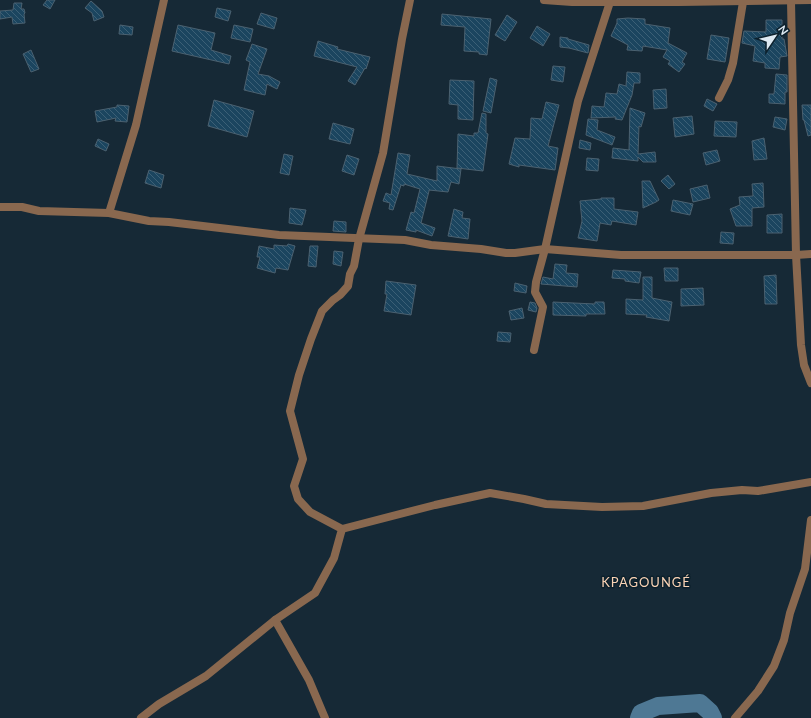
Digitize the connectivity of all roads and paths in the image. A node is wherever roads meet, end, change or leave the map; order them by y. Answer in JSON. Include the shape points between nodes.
{"nodes":[{"id":1,"x":164,"y":0,"type":"edge"},
{"id":2,"x":410,"y":0,"type":"edge"},
{"id":3,"x":544,"y":0,"type":"edge"},
{"id":4,"x":811,"y":0,"type":"edge"},
{"id":5,"x":791,"y":1,"type":"junction"},
{"id":6,"x":610,"y":2,"type":"junction"},
{"id":7,"x":743,"y":2,"type":"junction"},
{"id":8,"x":719,"y":98,"type":"dead end"},
{"id":9,"x":0,"y":207,"type":"edge"},
{"id":10,"x":109,"y":213,"type":"junction"},
{"id":11,"x":359,"y":239,"type":"junction"},
{"id":12,"x":545,"y":249,"type":"junction"},
{"id":13,"x":811,"y":254,"type":"edge"},
{"id":14,"x":796,"y":255,"type":"junction"},
{"id":15,"x":534,"y":350,"type":"dead end"},
{"id":16,"x":811,"y":383,"type":"edge"},
{"id":17,"x":811,"y":482,"type":"edge"},
{"id":18,"x":811,"y":520,"type":"edge"},
{"id":19,"x":342,"y":529,"type":"junction"},
{"id":20,"x":275,"y":620,"type":"junction"},
{"id":21,"x":141,"y":718,"type":"edge"},
{"id":22,"x":325,"y":718,"type":"edge"},
{"id":23,"x":735,"y":718,"type":"edge"}],
"edges":[{"from":1,"to":10,"type":"street","via":[[136,125]]},
{"from":2,"to":11,"type":"street","via":[[383,154]]},
{"from":3,"to":6,"type":"street"},
{"from":4,"to":5,"type":"street"},
{"from":5,"to":7,"type":"street"},
{"from":5,"to":14,"type":"street"},
{"from":6,"to":7,"type":"street"},
{"from":6,"to":12,"type":"street","via":[[578,100]]},
{"from":7,"to":8,"type":"street","via":[[731,68]]},
{"from":9,"to":10,"type":"street"},
{"from":10,"to":11,"type":"street","via":[[149,221],[251,233]]},
{"from":11,"to":12,"type":"street","via":[[405,240],[506,253]]},
{"from":11,"to":19,"type":"street","via":[[348,286],[322,311],[299,375],[290,411],[303,459],[294,486],[298,499],[310,512]]},
{"from":12,"to":14,"type":"street","via":[[621,254]]},
{"from":12,"to":15,"type":"street","via":[[535,292],[543,307]]},
{"from":13,"to":14,"type":"street"},
{"from":14,"to":16,"type":"street","via":[[801,345],[804,365]]},
{"from":17,"to":19,"type":"street","via":[[758,491],[711,493],[643,506],[546,504],[490,493]]},
{"from":18,"to":23,"type":"street","via":[[805,569],[779,653],[758,691]]},
{"from":19,"to":20,"type":"street","via":[[334,558],[315,593]]},
{"from":20,"to":21,"type":"street","via":[[206,676]]},
{"from":20,"to":22,"type":"street","via":[[309,680]]}]}
